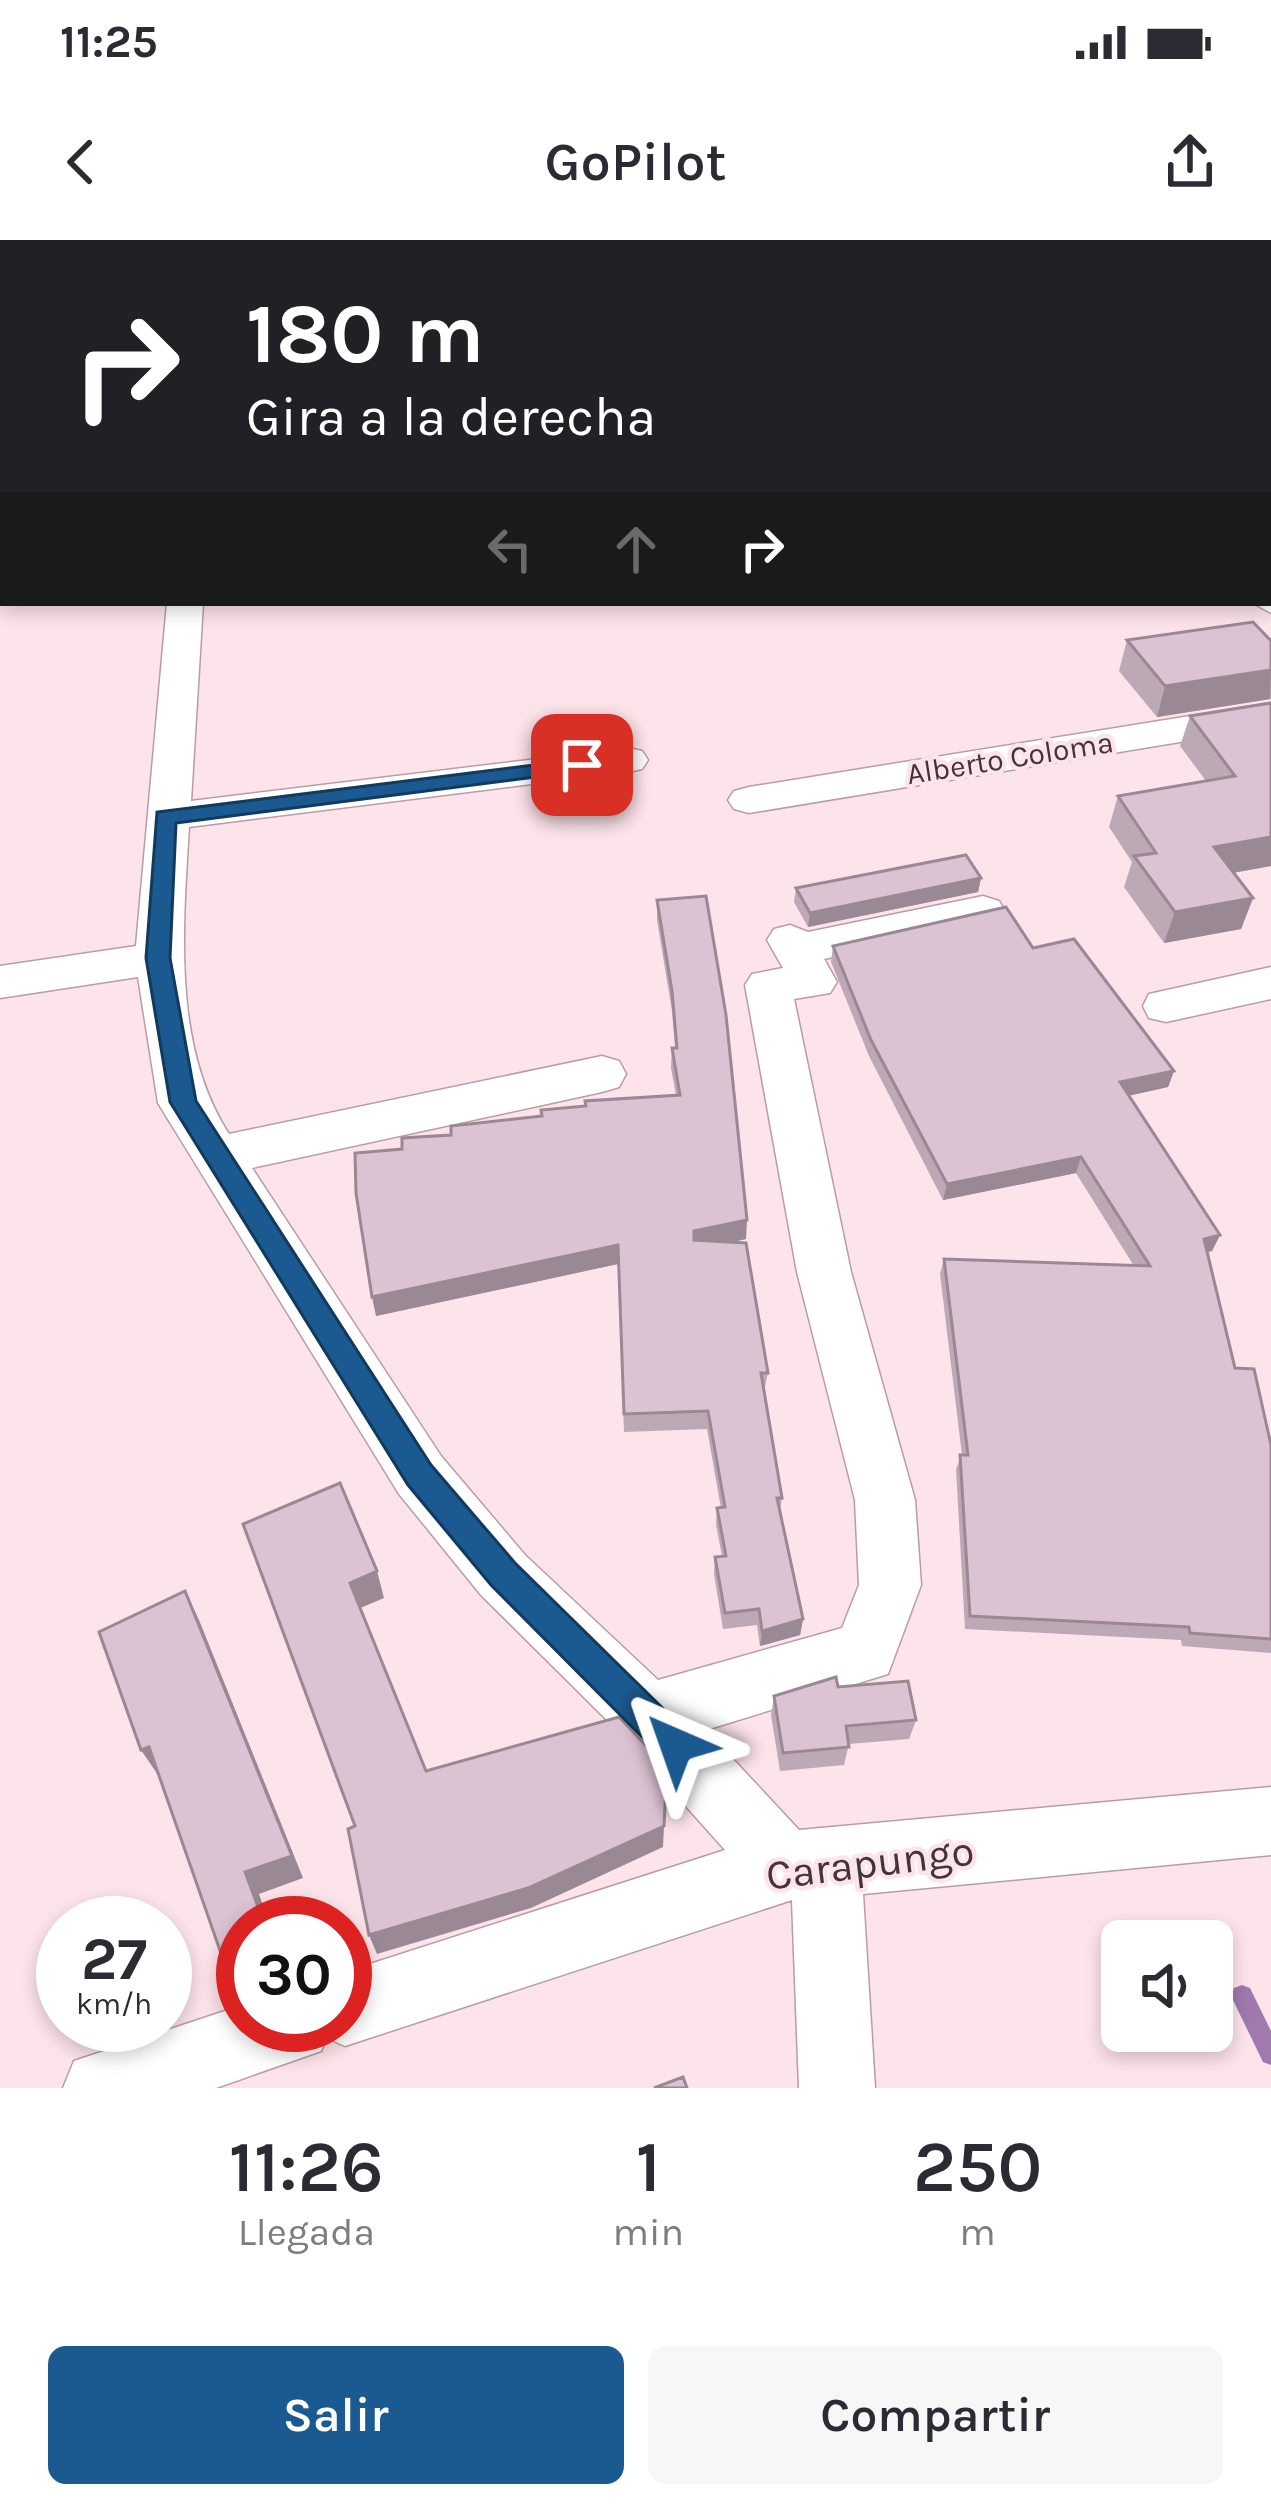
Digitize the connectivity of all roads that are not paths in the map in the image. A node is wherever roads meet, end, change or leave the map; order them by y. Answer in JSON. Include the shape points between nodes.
{"nodes":[{"id":1,"x":185,"y":606,"type":"edge"},
{"id":2,"x":1271,"y":716,"type":"edge"},
{"id":3,"x":628,"y":760,"type":"dead end"},
{"id":4,"x":749,"y":800,"type":"dead end"},
{"id":5,"x":165,"y":817,"type":"junction"},
{"id":6,"x":983,"y":911,"type":"edge"},
{"id":7,"x":158,"y":958,"type":"junction"},
{"id":8,"x":0,"y":982,"type":"edge"},
{"id":9,"x":1271,"y":982,"type":"edge"},
{"id":10,"x":1166,"y":1006,"type":"dead end"},
{"id":11,"x":602,"y":1073,"type":"dead end"},
{"id":12,"x":218,"y":1156,"type":"junction"},
{"id":13,"x":648,"y":1715,"type":"junction"},
{"id":14,"x":1271,"y":1821,"type":"edge"},
{"id":15,"x":806,"y":1865,"type":"junction"},
{"id":16,"x":372,"y":2001,"type":"edge"},
{"id":17,"x":216,"y":2051,"type":"edge"},
{"id":18,"x":101,"y":2088,"type":"edge"},
{"id":19,"x":837,"y":2088,"type":"edge"}],
"edges":[{"from":1,"to":5,"type":"street"},
{"from":2,"to":4,"type":"street","name":"Alberto Coloma"},
{"from":3,"to":5,"type":"street"},
{"from":5,"to":7,"type":"street"},
{"from":6,"to":13,"type":"street","via":[[793,945],[814,982],[768,985],[824,1272],[886,1500],[890,1585],[865,1652]]},
{"from":7,"to":8,"type":"street"},
{"from":7,"to":12,"type":"street","via":[[183,1102]]},
{"from":9,"to":10,"type":"street"},
{"from":11,"to":12,"type":"street"},
{"from":12,"to":13,"type":"street","via":[[419,1475],[503,1574]]},
{"from":13,"to":15,"type":"street"},
{"from":14,"to":15,"type":"street","name":"Carapungo"},
{"from":15,"to":16,"type":"street","name":"Carapungo"},
{"from":15,"to":19,"type":"street"},
{"from":17,"to":18,"type":"street"}]}
